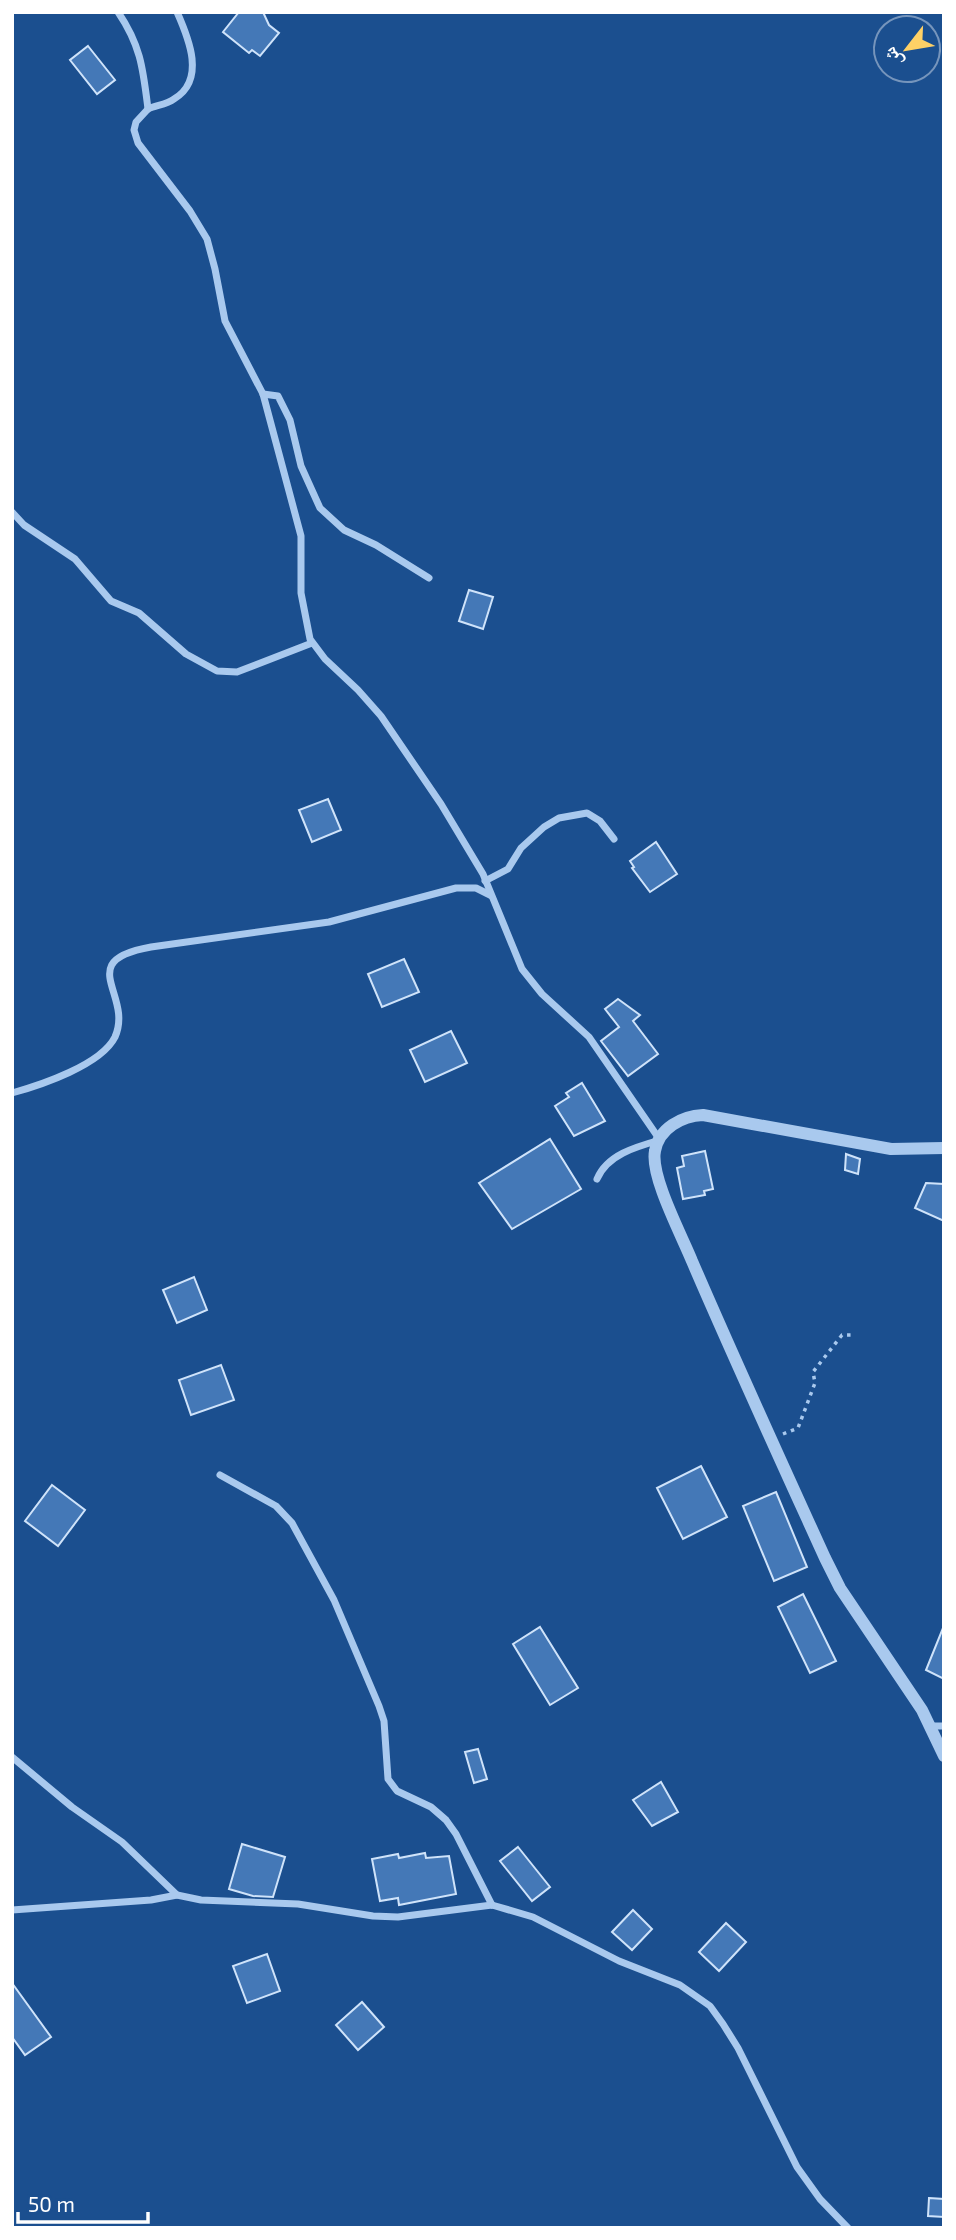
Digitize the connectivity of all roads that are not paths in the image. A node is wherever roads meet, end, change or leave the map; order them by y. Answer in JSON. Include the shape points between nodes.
{"nodes":[{"id":1,"x":118,"y":12,"type":"edge"},
{"id":2,"x":177,"y":12,"type":"edge"},
{"id":3,"x":148,"y":109,"type":"junction"},
{"id":4,"x":262,"y":394,"type":"junction"},
{"id":5,"x":12,"y":512,"type":"edge"},
{"id":6,"x":429,"y":578,"type":"dead end"},
{"id":7,"x":312,"y":643,"type":"junction"},
{"id":8,"x":614,"y":839,"type":"dead end"},
{"id":9,"x":485,"y":881,"type":"junction"},
{"id":10,"x":491,"y":895,"type":"junction"},
{"id":11,"x":12,"y":1093,"type":"edge"},
{"id":12,"x":660,"y":1140,"type":"junction"},
{"id":13,"x":944,"y":1148,"type":"edge"},
{"id":14,"x":597,"y":1179,"type":"dead end"},
{"id":15,"x":220,"y":1475,"type":"dead end"},
{"id":16,"x":938,"y":1726,"type":"edge"},
{"id":17,"x":12,"y":1756,"type":"edge"},
{"id":18,"x":944,"y":1756,"type":"edge"},
{"id":19,"x":177,"y":1895,"type":"junction"},
{"id":20,"x":492,"y":1905,"type":"junction"},
{"id":21,"x":12,"y":1910,"type":"edge"},
{"id":22,"x":848,"y":2228,"type":"edge"}],
"edges":[{"from":1,"to":3,"type":"street","via":[[138,47]]},
{"from":2,"to":3,"type":"street","via":[[192,62],[190,83],[174,99]]},
{"from":3,"to":4,"type":"street","via":[[136,122],[136,138],[207,239],[225,321]]},
{"from":4,"to":6,"type":"street","via":[[278,396],[320,508],[344,530]]},
{"from":4,"to":7,"type":"street","via":[[301,536],[300,593]]},
{"from":5,"to":7,"type":"street","via":[[75,559],[111,601],[139,613],[186,654],[216,671],[237,672]]},
{"from":7,"to":9,"type":"street","via":[[381,716],[460,833]]},
{"from":8,"to":9,"type":"street","via":[[593,816],[582,813],[559,818],[522,848],[508,869]]},
{"from":9,"to":10,"type":"street"},
{"from":10,"to":11,"type":"street","via":[[471,887],[456,888],[329,922],[128,953],[110,970],[118,1021],[109,1045],[67,1074]]},
{"from":10,"to":12,"type":"street","via":[[522,969],[589,1037]]},
{"from":12,"to":13,"type":"street","via":[[680,1120],[703,1115],[891,1149]]},
{"from":12,"to":14,"type":"street","via":[[619,1155],[603,1166]]},
{"from":12,"to":16,"type":"street","via":[[655,1159],[662,1187],[840,1588]]},
{"from":15,"to":20,"type":"street","via":[[276,1506],[301,1538],[334,1600],[379,1706],[388,1779],[397,1791],[431,1807],[446,1820]]},
{"from":16,"to":18,"type":"street"},
{"from":17,"to":19,"type":"street","via":[[122,1842]]},
{"from":19,"to":20,"type":"street","via":[[398,1917]]},
{"from":19,"to":21,"type":"street"},
{"from":20,"to":22,"type":"street","via":[[551,1926],[619,1961],[680,1985],[710,2006],[738,2048],[797,2168]]}]}
